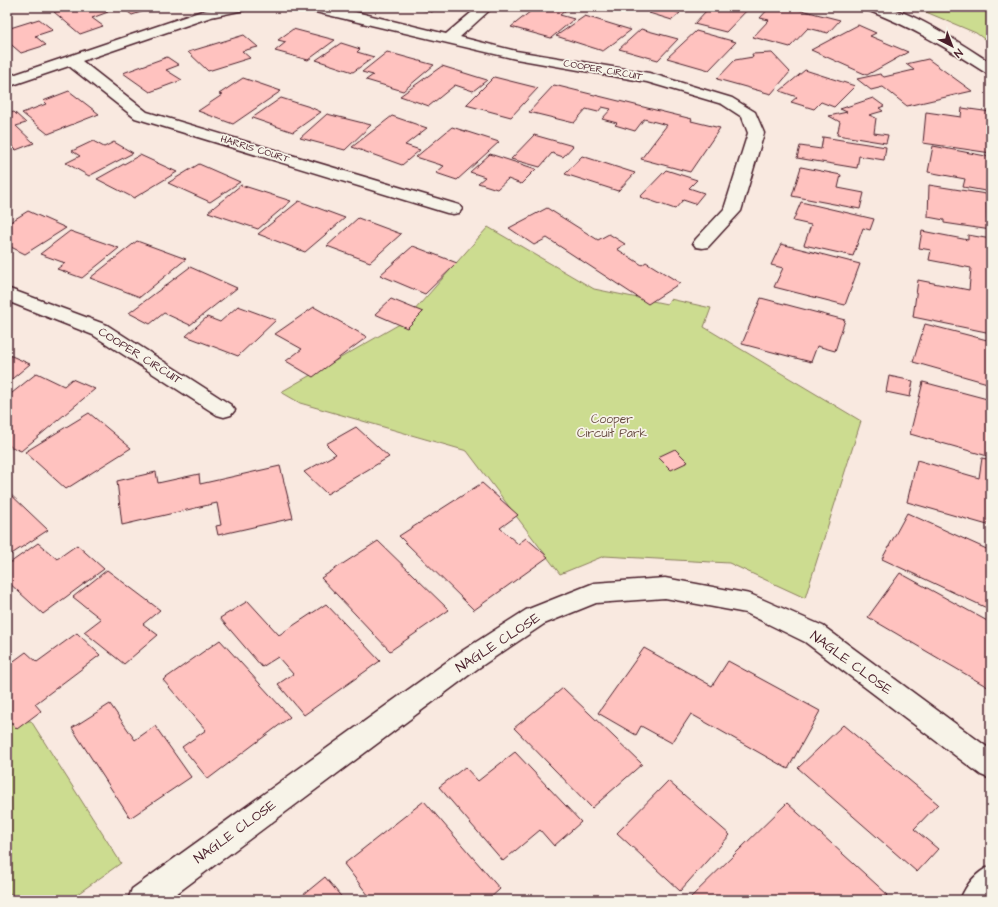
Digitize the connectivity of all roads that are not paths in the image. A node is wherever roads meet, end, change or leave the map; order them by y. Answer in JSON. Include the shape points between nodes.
{"nodes":[{"id":1,"x":239,"y":7,"type":"edge"},
{"id":2,"x":311,"y":7,"type":"edge"},
{"id":3,"x":486,"y":7,"type":"edge"},
{"id":4,"x":872,"y":7,"type":"edge"},
{"id":5,"x":450,"y":38,"type":"junction"},
{"id":6,"x":71,"y":60,"type":"junction"},
{"id":7,"x":991,"y":70,"type":"edge"},
{"id":8,"x":7,"y":82,"type":"edge"},
{"id":9,"x":453,"y":209,"type":"dead end"},
{"id":10,"x":702,"y":243,"type":"dead end"},
{"id":11,"x":7,"y":294,"type":"edge"},
{"id":12,"x":224,"y":410,"type":"dead end"},
{"id":13,"x":991,"y":766,"type":"edge"},
{"id":14,"x":991,"y":882,"type":"edge"},
{"id":15,"x":143,"y":900,"type":"edge"},
{"id":16,"x":975,"y":900,"type":"edge"}],
"edges":[{"from":1,"to":6,"type":"street","via":[[206,14]]},
{"from":2,"to":5,"type":"street","name":"COOPER CIRCUIT"},
{"from":3,"to":5,"type":"street"},
{"from":4,"to":7,"type":"street","via":[[904,19],[946,41]]},
{"from":5,"to":10,"type":"street","name":"COOPER CIRCUIT","via":[[516,55],[649,78],[727,101],[749,115],[756,133],[732,211]]},
{"from":6,"to":8,"type":"street"},
{"from":6,"to":9,"type":"street","name":"HARRIS COURT","via":[[142,115]]},
{"from":11,"to":12,"type":"street","name":"COOPER CIRCUIT","via":[[100,330]]},
{"from":13,"to":15,"type":"street","name":"NAGLE CLOSE","via":[[814,634],[750,604],[666,588],[594,593],[535,617],[468,660]]},
{"from":14,"to":16,"type":"street"}]}
